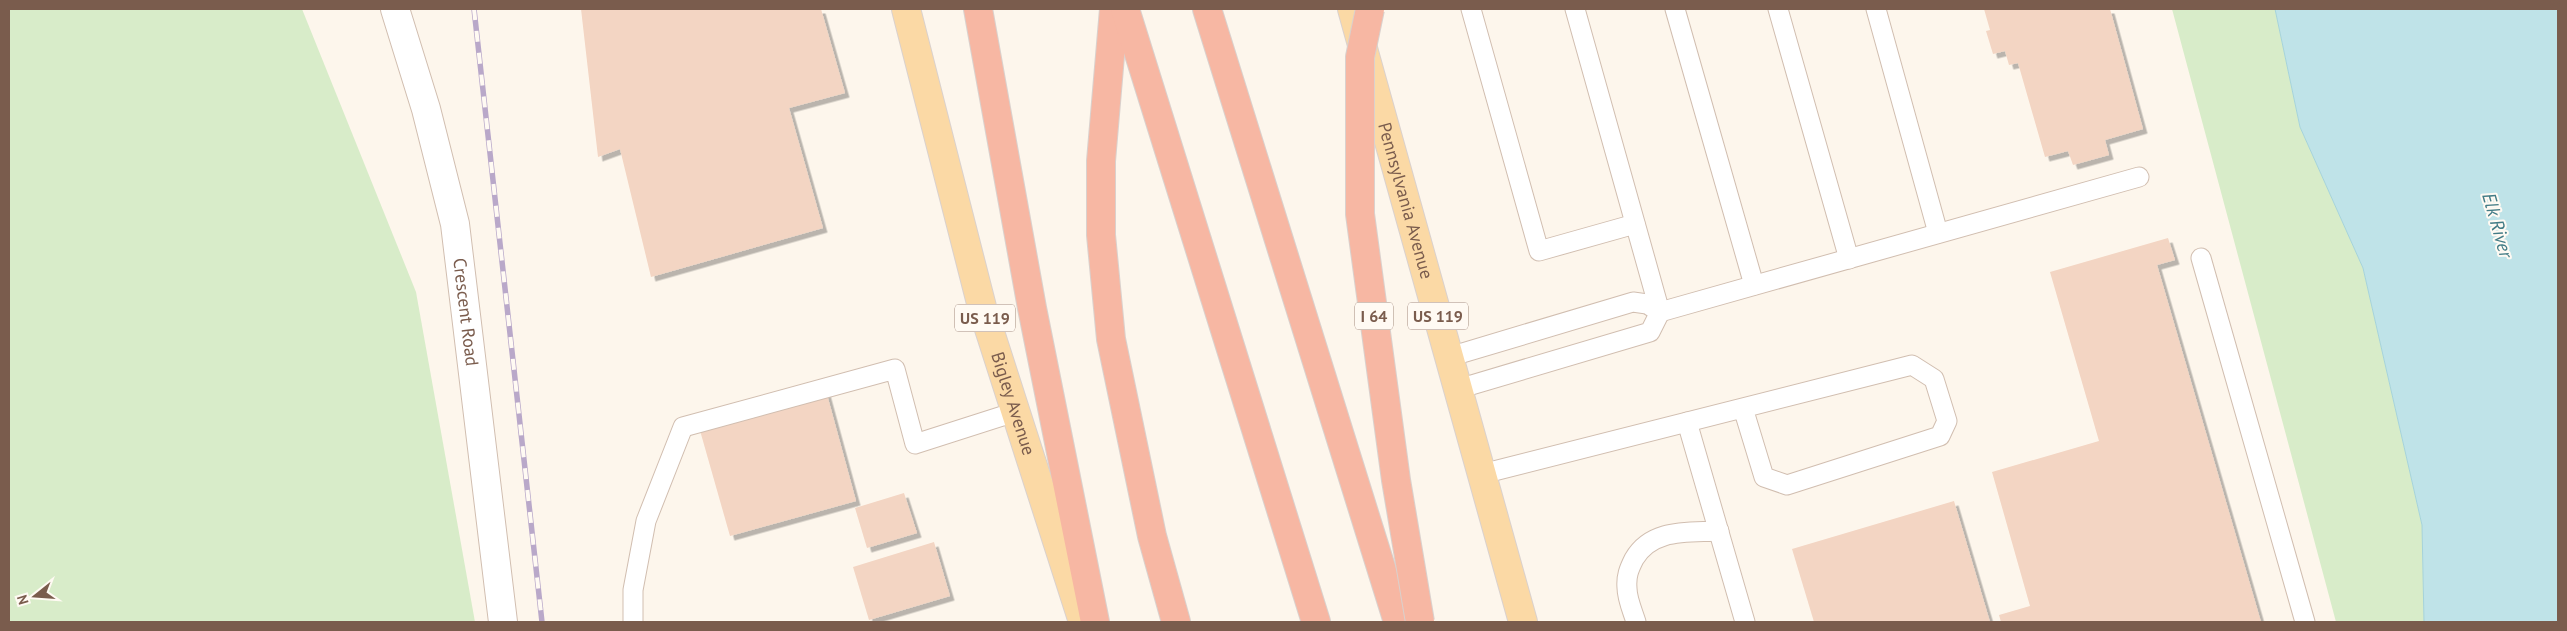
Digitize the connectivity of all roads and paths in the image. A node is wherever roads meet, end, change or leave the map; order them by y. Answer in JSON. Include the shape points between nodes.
{"nodes":[{"id":1,"x":396,"y":9,"type":"edge"},
{"id":2,"x":906,"y":9,"type":"edge"},
{"id":3,"x":978,"y":9,"type":"edge"},
{"id":4,"x":1114,"y":9,"type":"edge"},
{"id":5,"x":1125,"y":9,"type":"edge"},
{"id":6,"x":1207,"y":9,"type":"edge"},
{"id":7,"x":1352,"y":9,"type":"edge"},
{"id":8,"x":1370,"y":9,"type":"edge"},
{"id":9,"x":1471,"y":9,"type":"edge"},
{"id":10,"x":1575,"y":9,"type":"edge"},
{"id":11,"x":1675,"y":9,"type":"edge"},
{"id":12,"x":1778,"y":9,"type":"edge"},
{"id":13,"x":1876,"y":9,"type":"edge"},
{"id":14,"x":2139,"y":177,"type":"dead end"},
{"id":15,"x":1635,"y":224,"type":"junction"},
{"id":16,"x":1938,"y":234,"type":"junction"},
{"id":17,"x":2201,"y":258,"type":"dead end"},
{"id":18,"x":1848,"y":259,"type":"junction"},
{"id":19,"x":1754,"y":285,"type":"junction"},
{"id":20,"x":1660,"y":312,"type":"junction"},
{"id":21,"x":1449,"y":357,"type":"junction"},
{"id":22,"x":1458,"y":390,"type":"junction"},
{"id":23,"x":1743,"y":408,"type":"junction"},
{"id":24,"x":1016,"y":412,"type":"junction"},
{"id":25,"x":1687,"y":422,"type":"junction"},
{"id":26,"x":1482,"y":474,"type":"junction"},
{"id":27,"x":1719,"y":531,"type":"junction"},
{"id":28,"x":503,"y":622,"type":"edge"},
{"id":29,"x":633,"y":622,"type":"edge"},
{"id":30,"x":1083,"y":622,"type":"edge"},
{"id":31,"x":1095,"y":622,"type":"edge"},
{"id":32,"x":1176,"y":622,"type":"edge"},
{"id":33,"x":1316,"y":622,"type":"edge"},
{"id":34,"x":1398,"y":622,"type":"edge"},
{"id":35,"x":1420,"y":622,"type":"edge"},
{"id":36,"x":1523,"y":622,"type":"edge"},
{"id":37,"x":1636,"y":622,"type":"edge"},
{"id":38,"x":1745,"y":622,"type":"edge"},
{"id":39,"x":2305,"y":622,"type":"edge"}],
"edges":[{"from":1,"to":28,"type":"street","name":"Crescent Road","via":[[455,224]]},
{"from":2,"to":24,"type":"main road","name":"Bigley Avenue","number":"US 119","via":[[982,307]]},
{"from":3,"to":31,"type":"highway","via":[[1032,308]]},
{"from":4,"to":32,"type":"highway","via":[[1101,161],[1101,236],[1112,339],[1152,536]]},
{"from":5,"to":33,"type":"highway"},
{"from":6,"to":34,"type":"highway"},
{"from":7,"to":21,"type":"main road","name":"Pennsylvania Avenue","number":"US 119"},
{"from":8,"to":35,"type":"highway","number":"I 64","bridge":true,"via":[[1360,56],[1360,214],[1396,480]]},
{"from":9,"to":15,"type":"lane","via":[[1539,251]]},
{"from":10,"to":15,"type":"lane"},
{"from":11,"to":19,"type":"lane"},
{"from":12,"to":18,"type":"lane"},
{"from":13,"to":16,"type":"lane"},
{"from":14,"to":16,"type":"lane"},
{"from":15,"to":20,"type":"lane"},
{"from":16,"to":18,"type":"lane"},
{"from":17,"to":39,"type":"lane"},
{"from":18,"to":19,"type":"lane"},
{"from":19,"to":20,"type":"lane"},
{"from":20,"to":21,"type":"lane","via":[[1647,304],[1633,302]]},
{"from":20,"to":22,"type":"lane","via":[[1650,332]]},
{"from":21,"to":22,"type":"main road","name":"Pennsylvania Avenue","number":"US 119"},
{"from":22,"to":26,"type":"main road","name":"Pennsylvania Avenue","number":"US 119"},
{"from":23,"to":23,"type":"lane","via":[[1912,365],[1934,380],[1947,421],[1940,436],[1787,485],[1764,477]]},
{"from":23,"to":25,"type":"lane"},
{"from":24,"to":29,"type":"lane","via":[[915,444],[895,369],[683,427],[646,522],[633,590]]},
{"from":24,"to":30,"type":"main road","name":"Bigley Avenue","number":"US 119"},
{"from":25,"to":26,"type":"lane"},
{"from":25,"to":27,"type":"lane"},
{"from":26,"to":36,"type":"main road","name":"Pennsylvania Avenue","number":"US 119"},
{"from":27,"to":37,"type":"lane","via":[[1654,538],[1639,551],[1627,572],[1627,590]]},
{"from":27,"to":38,"type":"lane"}]}
